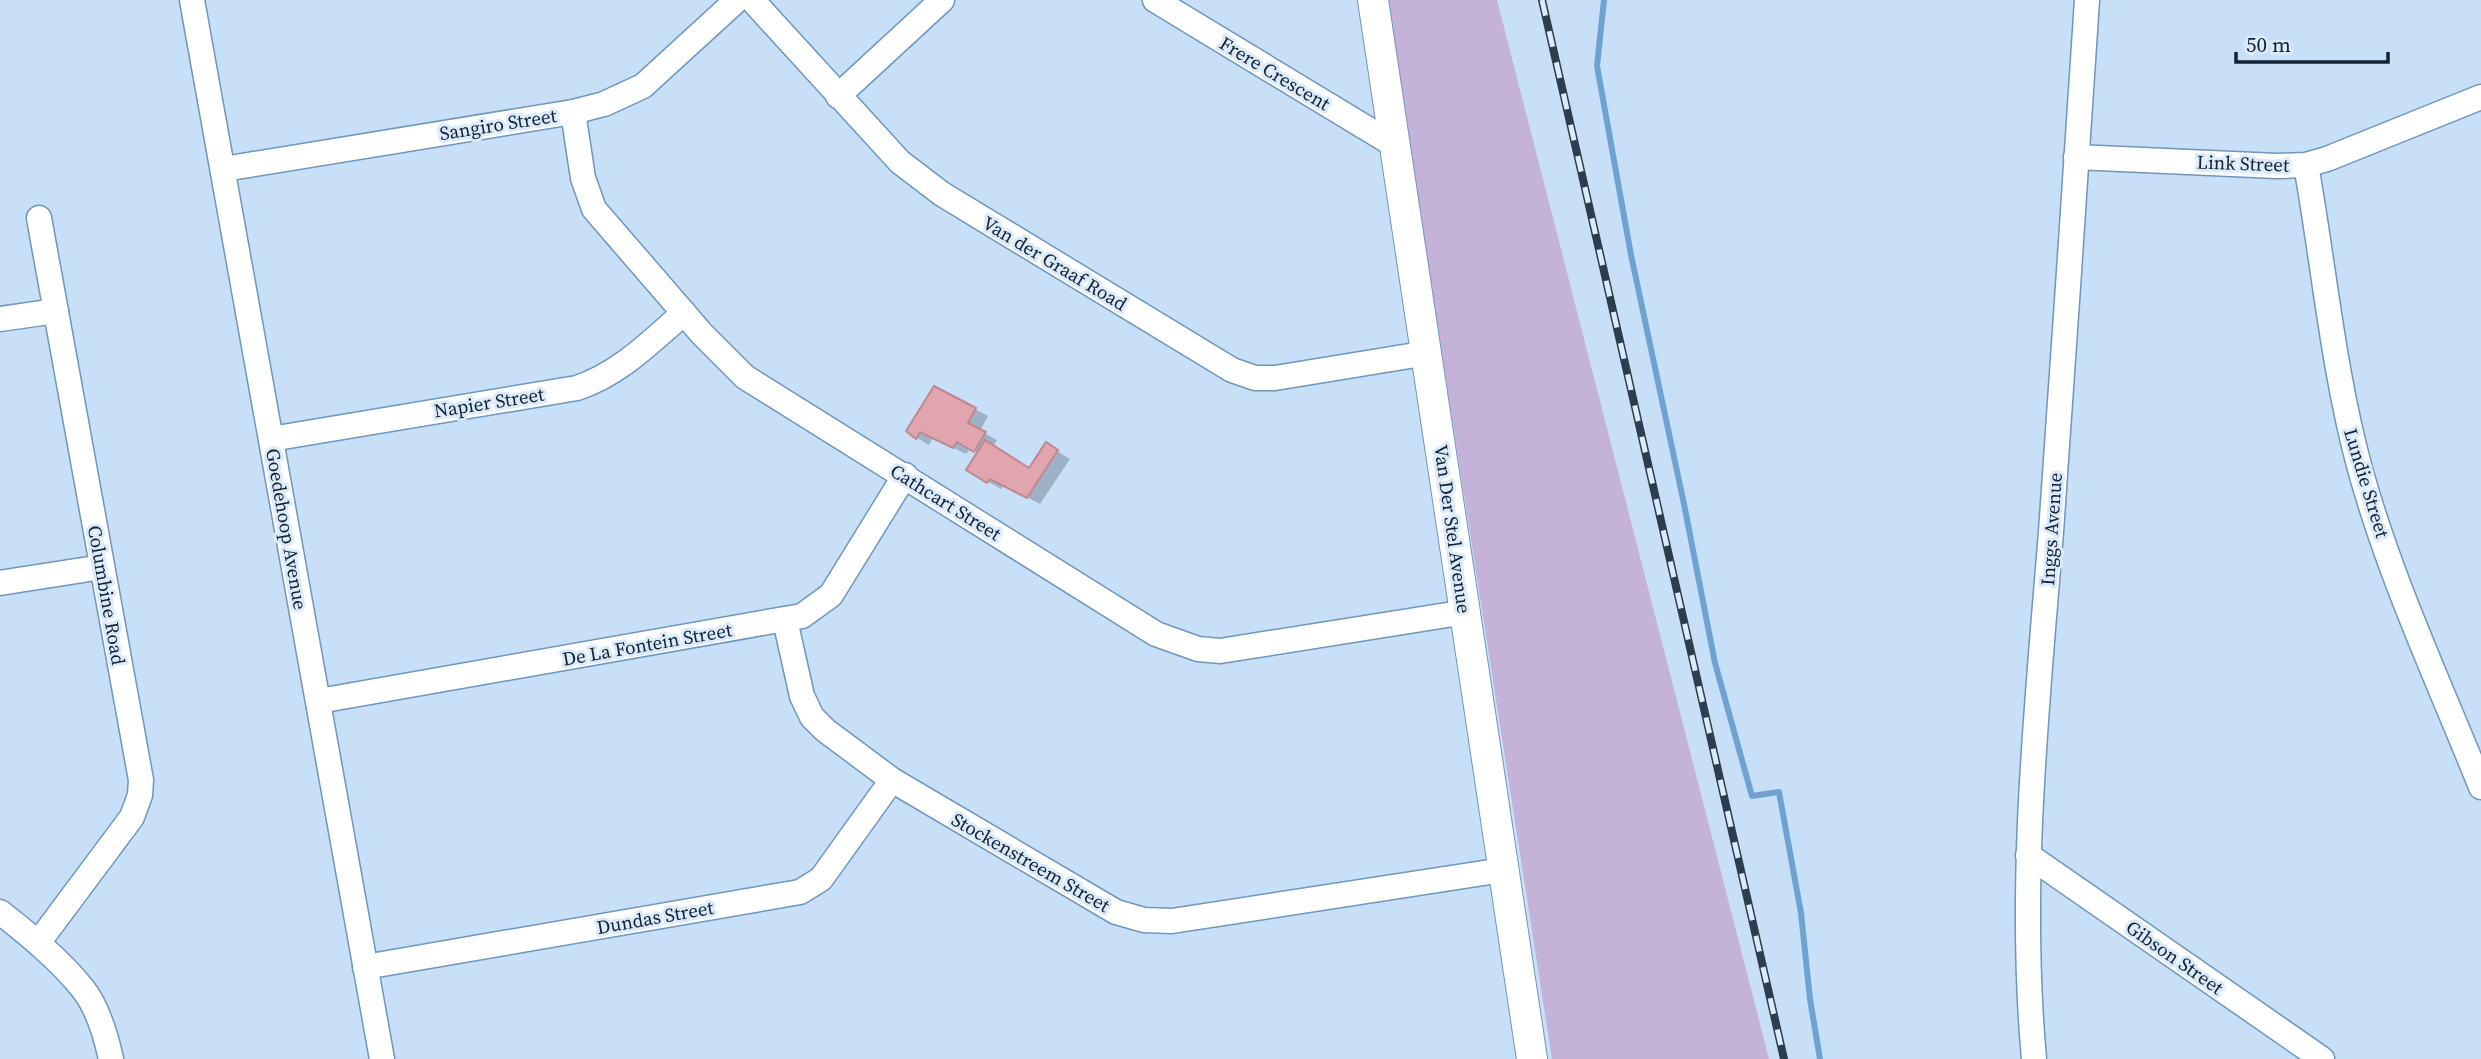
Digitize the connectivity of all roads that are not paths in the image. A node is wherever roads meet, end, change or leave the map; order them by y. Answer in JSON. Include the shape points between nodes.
{"nodes":[{"id":1,"x":192,"y":0,"type":"edge"},
{"id":2,"x":737,"y":0,"type":"edge"},
{"id":3,"x":752,"y":0,"type":"edge"},
{"id":4,"x":942,"y":0,"type":"edge"},
{"id":5,"x":1155,"y":0,"type":"edge"},
{"id":6,"x":1373,"y":0,"type":"edge"},
{"id":7,"x":2087,"y":0,"type":"edge"},
{"id":8,"x":838,"y":96,"type":"junction"},
{"id":9,"x":2481,"y":97,"type":"edge"},
{"id":10,"x":573,"y":112,"type":"junction"},
{"id":11,"x":1396,"y":146,"type":"junction"},
{"id":12,"x":2076,"y":157,"type":"junction"},
{"id":13,"x":2306,"y":165,"type":"junction"},
{"id":14,"x":224,"y":169,"type":"junction"},
{"id":15,"x":39,"y":218,"type":"dead end"},
{"id":16,"x":56,"y":311,"type":"junction"},
{"id":17,"x":684,"y":313,"type":"junction"},
{"id":18,"x":0,"y":319,"type":"edge"},
{"id":19,"x":1427,"y":353,"type":"junction"},
{"id":20,"x":271,"y":439,"type":"junction"},
{"id":21,"x":905,"y":475,"type":"junction"},
{"id":22,"x":102,"y":567,"type":"junction"},
{"id":23,"x":0,"y":583,"type":"edge"},
{"id":24,"x":1465,"y":612,"type":"junction"},
{"id":25,"x":785,"y":620,"type":"junction"},
{"id":26,"x":318,"y":701,"type":"junction"},
{"id":27,"x":892,"y":780,"type":"junction"},
{"id":28,"x":2481,"y":787,"type":"edge"},
{"id":29,"x":2028,"y":855,"type":"junction"},
{"id":30,"x":1503,"y":870,"type":"junction"},
{"id":31,"x":0,"y":912,"type":"edge"},
{"id":32,"x":38,"y":943,"type":"junction"},
{"id":33,"x":365,"y":967,"type":"junction"},
{"id":34,"x":111,"y":1059,"type":"edge"},
{"id":35,"x":382,"y":1059,"type":"edge"},
{"id":36,"x":1532,"y":1059,"type":"edge"},
{"id":37,"x":2034,"y":1059,"type":"edge"},
{"id":38,"x":2322,"y":1059,"type":"edge"}],
"edges":[{"from":1,"to":14,"type":"street","name":"Goedehoop Avenue"},
{"from":2,"to":10,"type":"street","name":"Sangiro Street","via":[[643,86]]},
{"from":3,"to":8,"type":"street","name":"Van der Graaf Road"},
{"from":4,"to":8,"type":"street"},
{"from":5,"to":11,"type":"street","name":"Frere Crescent"},
{"from":6,"to":11,"type":"street","name":"Van Der Stel Avenue"},
{"from":7,"to":12,"type":"street","name":"Inggs Avenue"},
{"from":8,"to":19,"type":"street","name":"Van der Graaf Road","via":[[900,162],[942,194],[1243,375],[1291,377]]},
{"from":9,"to":13,"type":"street","name":"Link Street"},
{"from":10,"to":14,"type":"street","name":"Sangiro Street"},
{"from":10,"to":17,"type":"street","name":"Cathcart Street","via":[[583,178],[594,209]]},
{"from":11,"to":19,"type":"street","name":"Van Der Stel Avenue"},
{"from":12,"to":13,"type":"street","name":"Link Street"},
{"from":12,"to":29,"type":"street","name":"Inggs Avenue"},
{"from":13,"to":28,"type":"street","name":"Lundie Street","via":[[2344,405],[2360,469],[2404,597]]},
{"from":14,"to":20,"type":"street","name":"Goedehoop Avenue"},
{"from":15,"to":16,"type":"street","name":"Columbine Road"},
{"from":16,"to":18,"type":"street"},
{"from":16,"to":22,"type":"street","name":"Columbine Road"},
{"from":17,"to":20,"type":"street","name":"Napier Street","via":[[614,371],[577,388]]},
{"from":17,"to":21,"type":"street","name":"Cathcart Street","via":[[745,377]]},
{"from":19,"to":24,"type":"street","name":"Van Der Stel Avenue"},
{"from":20,"to":26,"type":"street","name":"Goedehoop Avenue"},
{"from":21,"to":24,"type":"street","name":"Cathcart Street","via":[[1156,634],[1198,649],[1220,650]]},
{"from":21,"to":25,"type":"street","name":"De La Fontein Street","via":[[831,595],[802,616]]},
{"from":22,"to":23,"type":"street"},
{"from":22,"to":32,"type":"street","name":"Columbine Road","via":[[140,794],[132,817]]},
{"from":24,"to":30,"type":"street","name":"Van Der Stel Avenue"},
{"from":25,"to":26,"type":"street","name":"De La Fontein Street"},
{"from":25,"to":27,"type":"street","name":"Stockenstreem Street","via":[[802,696],[812,717]]},
{"from":26,"to":33,"type":"street","name":"Goedehoop Avenue"},
{"from":27,"to":30,"type":"street","name":"Stockenstreem Street","via":[[1116,912],[1144,920],[1172,921]]},
{"from":27,"to":33,"type":"street","name":"Dundas Street","via":[[821,878],[800,892]]},
{"from":29,"to":37,"type":"street","name":"Inggs Avenue"},
{"from":29,"to":38,"type":"street","name":"Gibson Street"},
{"from":30,"to":36,"type":"street","name":"Van Der Stel Avenue"},
{"from":31,"to":32,"type":"street"},
{"from":32,"to":34,"type":"street","via":[[84,990]]},
{"from":33,"to":35,"type":"street","name":"Goedehoop Avenue"}]}
